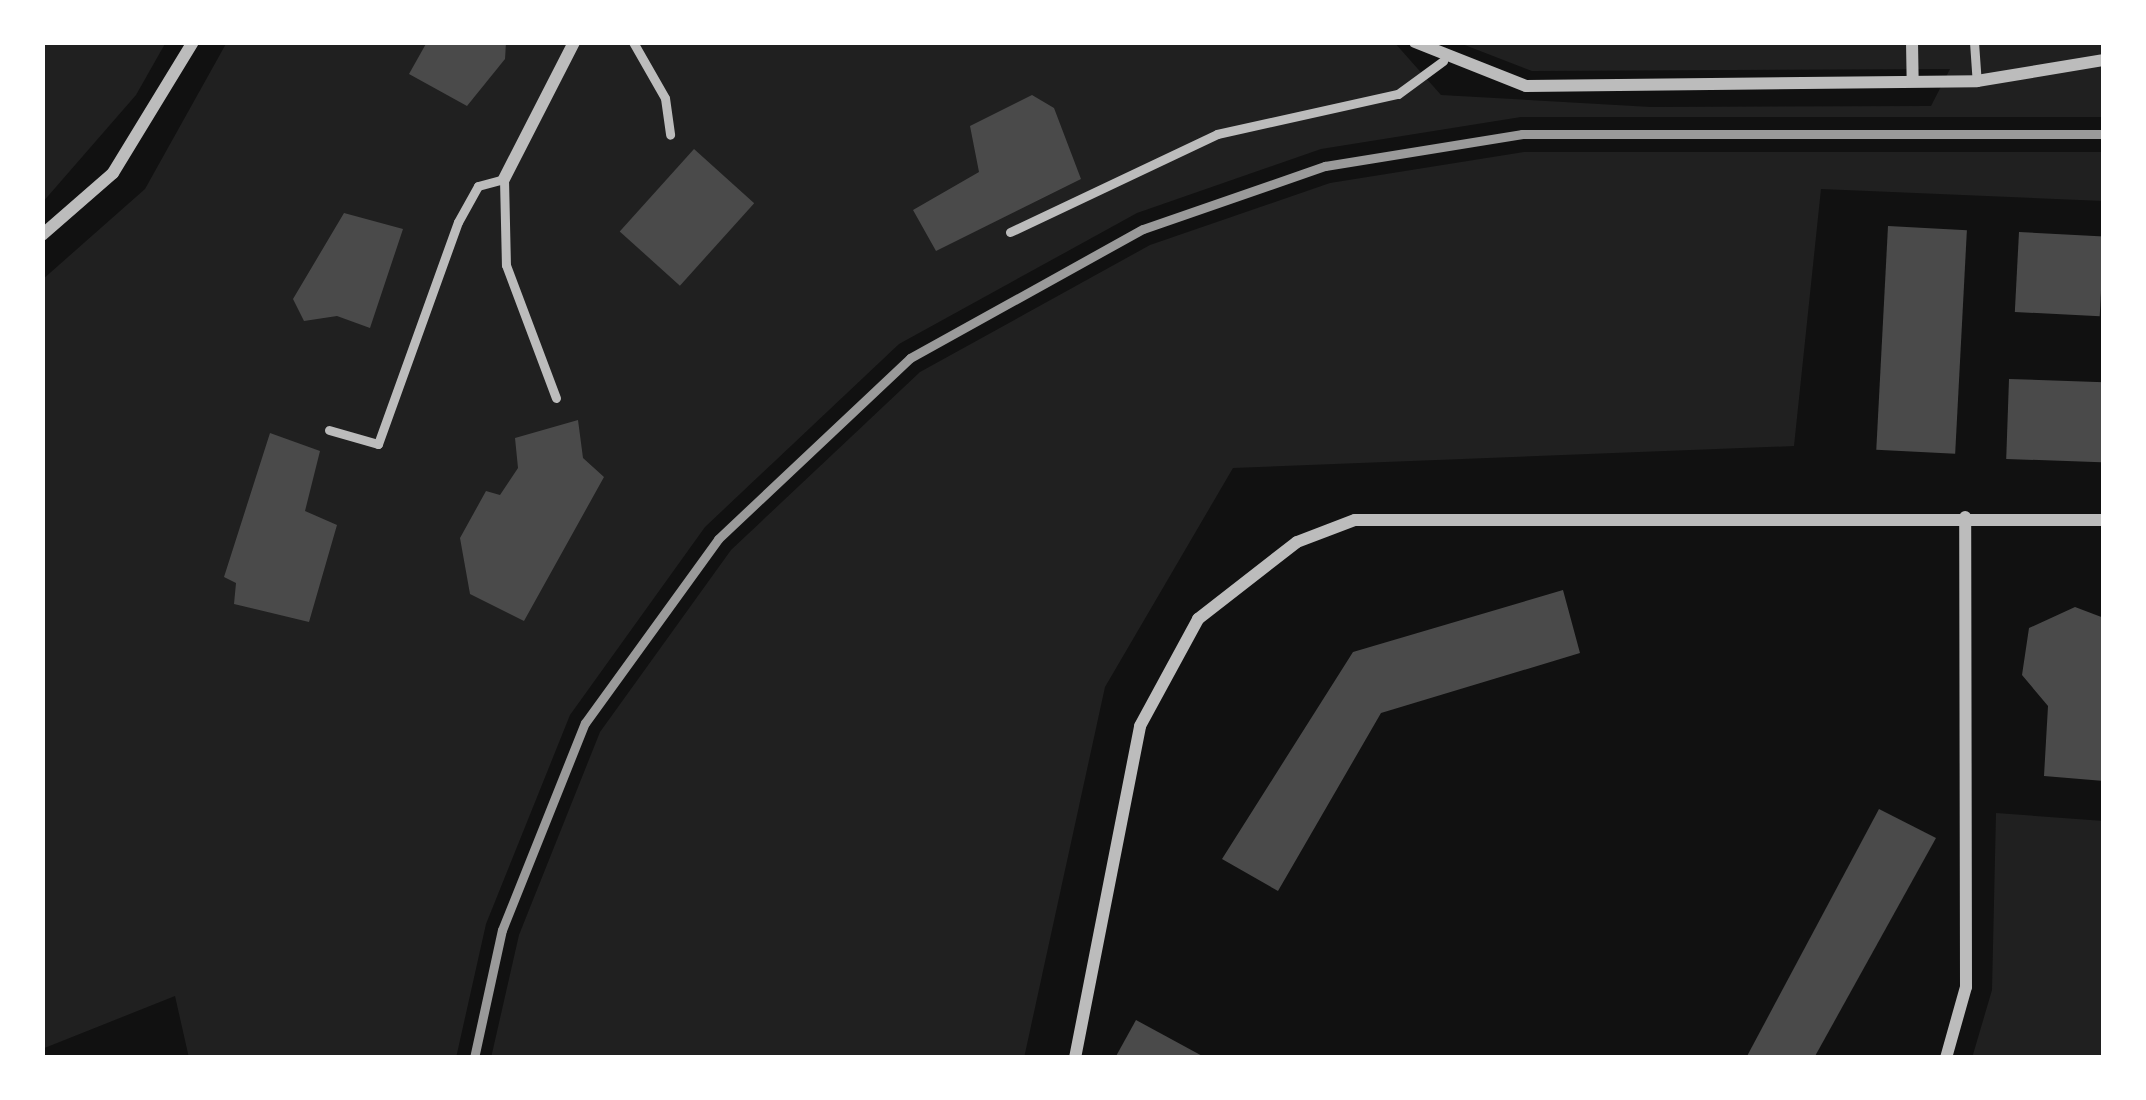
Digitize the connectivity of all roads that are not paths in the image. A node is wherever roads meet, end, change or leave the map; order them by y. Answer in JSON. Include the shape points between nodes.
{"nodes":[{"id":1,"x":193,"y":42,"type":"edge"},
{"id":2,"x":574,"y":42,"type":"edge"},
{"id":3,"x":634,"y":42,"type":"edge"},
{"id":4,"x":1415,"y":42,"type":"edge"},
{"id":5,"x":1912,"y":42,"type":"edge"},
{"id":6,"x":1974,"y":42,"type":"edge"},
{"id":7,"x":2104,"y":60,"type":"edge"},
{"id":8,"x":1443,"y":61,"type":"junction"},
{"id":9,"x":1977,"y":80,"type":"junction"},
{"id":10,"x":1913,"y":81,"type":"junction"},
{"id":11,"x":670,"y":135,"type":"dead end"},
{"id":12,"x":504,"y":179,"type":"junction"},
{"id":13,"x":1010,"y":232,"type":"dead end"},
{"id":14,"x":42,"y":235,"type":"edge"},
{"id":15,"x":556,"y":398,"type":"dead end"},
{"id":16,"x":329,"y":430,"type":"dead end"},
{"id":17,"x":1965,"y":517,"type":"junction"},
{"id":18,"x":2104,"y":520,"type":"edge"},
{"id":19,"x":1075,"y":1058,"type":"edge"},
{"id":20,"x":1946,"y":1058,"type":"edge"}],
"edges":[{"from":1,"to":14,"type":"street","via":[[113,173]]},
{"from":2,"to":12,"type":"street"},
{"from":3,"to":11,"type":"lane","via":[[665,98]]},
{"from":4,"to":8,"type":"street"},
{"from":5,"to":10,"type":"street"},
{"from":6,"to":9,"type":"lane"},
{"from":7,"to":9,"type":"street"},
{"from":8,"to":10,"type":"street","via":[[1526,86]]},
{"from":8,"to":13,"type":"lane","via":[[1398,94],[1178,149]]},
{"from":9,"to":10,"type":"street"},
{"from":12,"to":15,"type":"lane","via":[[506,266]]},
{"from":12,"to":16,"type":"lane","via":[[478,186],[458,222],[378,445]]},
{"from":17,"to":18,"type":"street"},
{"from":17,"to":19,"type":"street","via":[[1354,520],[1280,553],[1198,619],[1140,726]]},
{"from":17,"to":20,"type":"street","via":[[1966,987]]}]}
